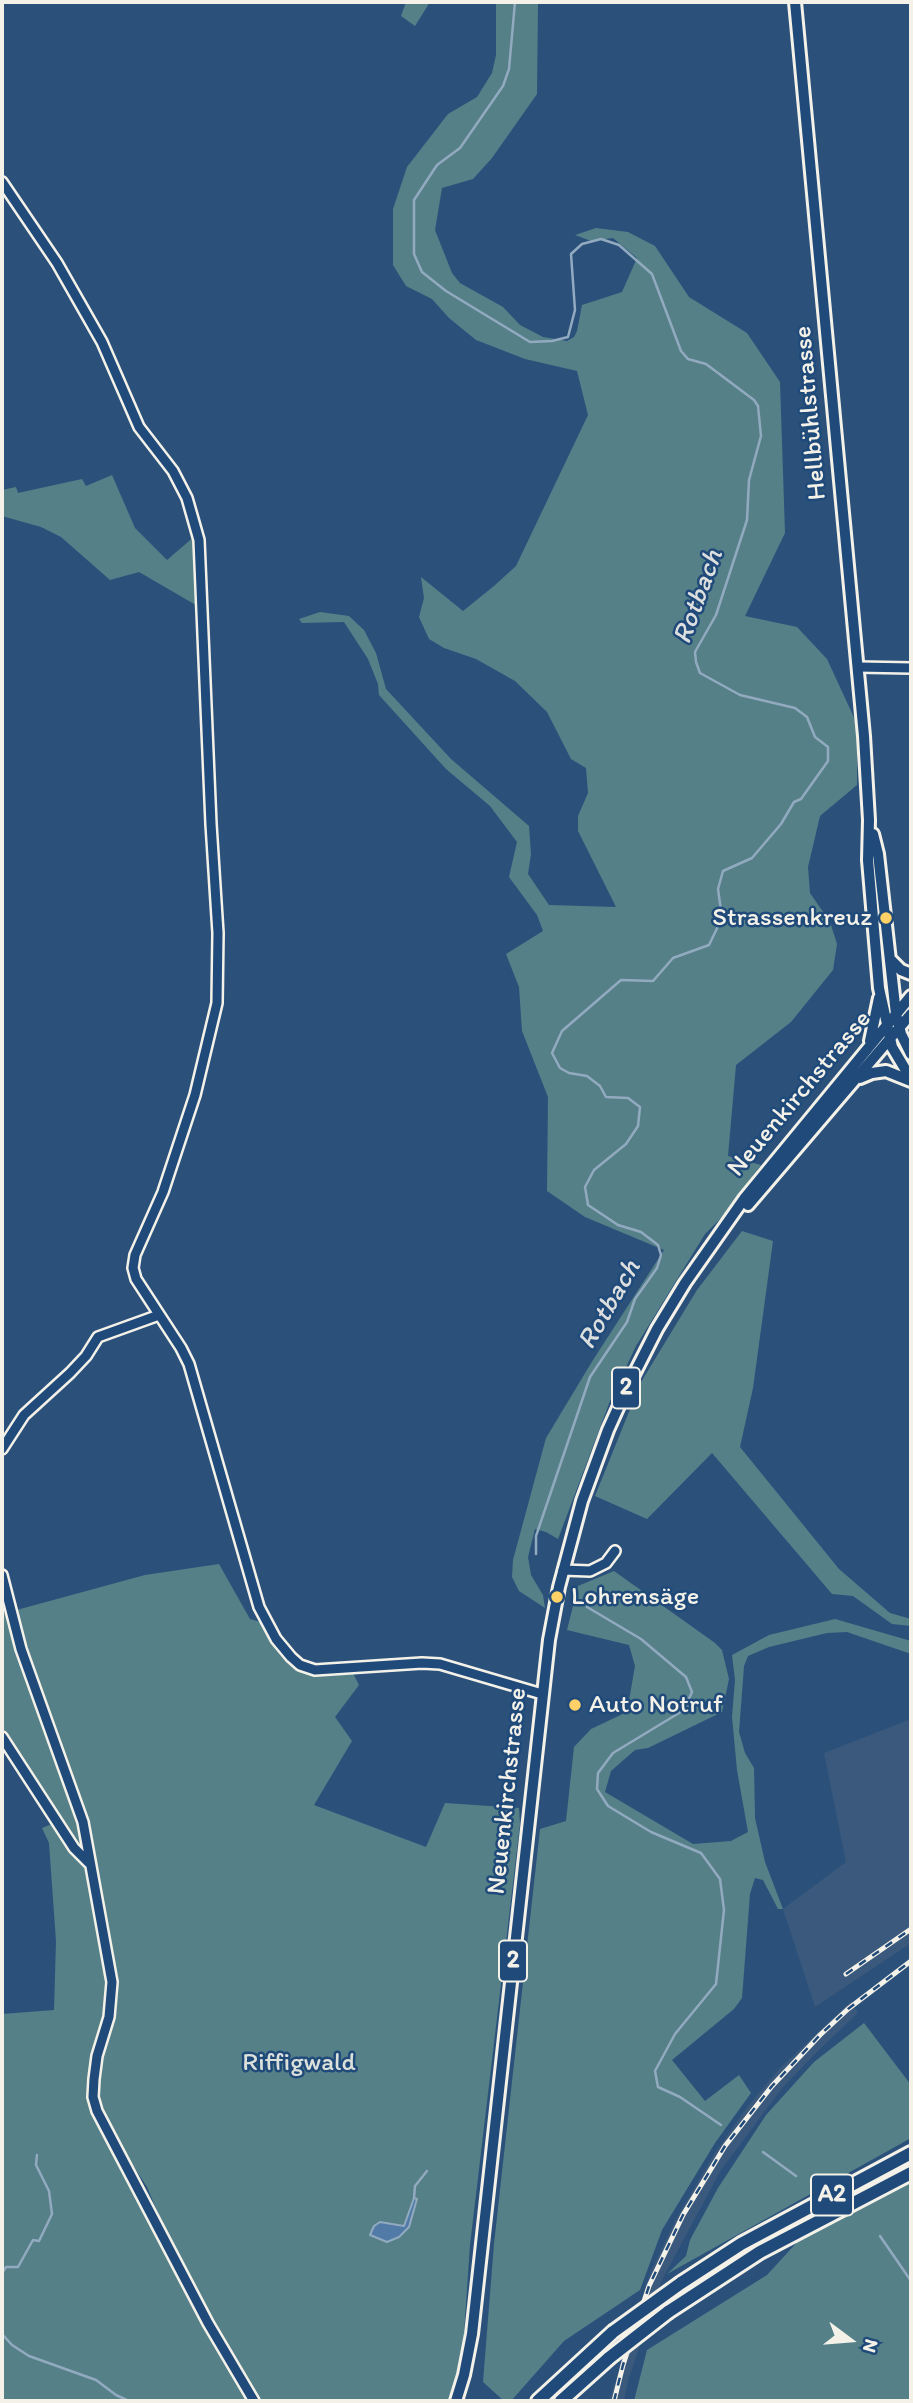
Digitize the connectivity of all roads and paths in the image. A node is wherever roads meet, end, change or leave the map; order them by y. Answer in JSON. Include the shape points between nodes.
{"nodes":[{"id":1,"x":795,"y":2,"type":"edge"},
{"id":2,"x":2,"y":183,"type":"edge"},
{"id":3,"x":858,"y":667,"type":"junction"},
{"id":4,"x":911,"y":668,"type":"edge"},
{"id":5,"x":869,"y":820,"type":"junction"},
{"id":6,"x":890,"y":958,"type":"junction"},
{"id":7,"x":911,"y":974,"type":"edge"},
{"id":8,"x":880,"y":992,"type":"junction"},
{"id":9,"x":911,"y":996,"type":"edge"},
{"id":10,"x":896,"y":1014,"type":"junction"},
{"id":11,"x":911,"y":1014,"type":"edge"},
{"id":12,"x":888,"y":1025,"type":"junction"},
{"id":13,"x":900,"y":1028,"type":"junction"},
{"id":14,"x":890,"y":1039,"type":"junction"},
{"id":15,"x":868,"y":1047,"type":"junction"},
{"id":16,"x":911,"y":1054,"type":"edge"},
{"id":17,"x":911,"y":1080,"type":"edge"},
{"id":18,"x":855,"y":1081,"type":"junction"},
{"id":19,"x":728,"y":1224,"type":"junction"},
{"id":20,"x":159,"y":1315,"type":"junction"},
{"id":21,"x":2,"y":1449,"type":"edge"},
{"id":22,"x":615,"y":1551,"type":"dead end"},
{"id":23,"x":563,"y":1570,"type":"junction"},
{"id":24,"x":2,"y":1575,"type":"edge"},
{"id":25,"x":542,"y":1694,"type":"junction"},
{"id":26,"x":2,"y":1737,"type":"edge"},
{"id":27,"x":90,"y":1864,"type":"junction"},
{"id":28,"x":911,"y":2152,"type":"edge"},
{"id":29,"x":911,"y":2172,"type":"edge"},
{"id":30,"x":254,"y":2401,"type":"edge"},
{"id":31,"x":456,"y":2401,"type":"edge"},
{"id":32,"x":538,"y":2401,"type":"edge"},
{"id":33,"x":561,"y":2401,"type":"edge"}],
"edges":[{"from":1,"to":3,"type":"main road","name":"Hellbühlstrasse"},
{"from":2,"to":20,"type":"street","via":[[57,263],[102,342],[139,427],[173,471],[187,498],[199,540],[219,981],[195,1095],[163,1192],[135,1255],[136,1279]]},
{"from":3,"to":4,"type":"street"},
{"from":3,"to":5,"type":"main road","name":"Hellbühlstrasse"},
{"from":5,"to":6,"type":"main road","name":"Hellbühlstrasse","via":[[878,854]]},
{"from":5,"to":8,"type":"main road","name":"Hellbühlstrasse","via":[[868,860]]},
{"from":6,"to":7,"type":"main road"},
{"from":6,"to":10,"type":"main road","name":"Hellbühlstrasse"},
{"from":8,"to":12,"type":"main road","name":"Hellbühlstrasse"},
{"from":8,"to":15,"type":"main road"},
{"from":9,"to":10,"type":"main road","name":"Neuenkirchstrasse","number":"2"},
{"from":10,"to":12,"type":"main road","name":"Neuenkirchstrasse","number":"2"},
{"from":10,"to":13,"type":"main road","name":"Hellbühlstrasse"},
{"from":11,"to":13,"type":"main road","name":"Neuenkirchstrasse","number":"2"},
{"from":12,"to":14,"type":"main road","name":"Hellbühlstrasse"},
{"from":12,"to":15,"type":"main road","name":"Neuenkirchstrasse","number":"2"},
{"from":13,"to":14,"type":"main road","name":"Neuenkirchstrasse","number":"2"},
{"from":13,"to":16,"type":"main road","name":"Hellbühlstrasse"},
{"from":14,"to":17,"type":"main road","name":"Hellbühlstrasse"},
{"from":14,"to":18,"type":"main road","name":"Neuenkirchstrasse","number":"2"},
{"from":15,"to":19,"type":"main road","name":"Neuenkirchstrasse","number":"2"},
{"from":17,"to":18,"type":"main road","via":[[883,1071]]},
{"from":18,"to":19,"type":"main road","name":"Neuenkirchstrasse","number":"2"},
{"from":19,"to":23,"type":"main road","name":"Neuenkirchstrasse","number":"2","via":[[685,1283],[632,1378],[591,1474]]},
{"from":20,"to":21,"type":"street","via":[[98,1336],[86,1356],[24,1415]]},
{"from":20,"to":25,"type":"street","via":[[189,1364],[259,1607],[291,1657],[315,1670],[440,1664]]},
{"from":22,"to":23,"type":"street","via":[[607,1563],[590,1571]]},
{"from":23,"to":25,"type":"main road","name":"Neuenkirchstrasse","number":"2"},
{"from":24,"to":27,"type":"street","via":[[21,1649],[83,1822]]},
{"from":25,"to":31,"type":"main road","name":"Neuenkirchstrasse","number":"2","via":[[475,2312]]},
{"from":26,"to":27,"type":"street","via":[[74,1848]]},
{"from":27,"to":30,"type":"street","via":[[112,1982],[109,2017],[94,2078],[97,2111]]},
{"from":28,"to":32,"type":"highway","number":"A2","bridge":true,"via":[[681,2283],[613,2332]]},
{"from":29,"to":33,"type":"highway","number":"A2","bridge":true,"via":[[760,2252],[668,2312]]}]}
